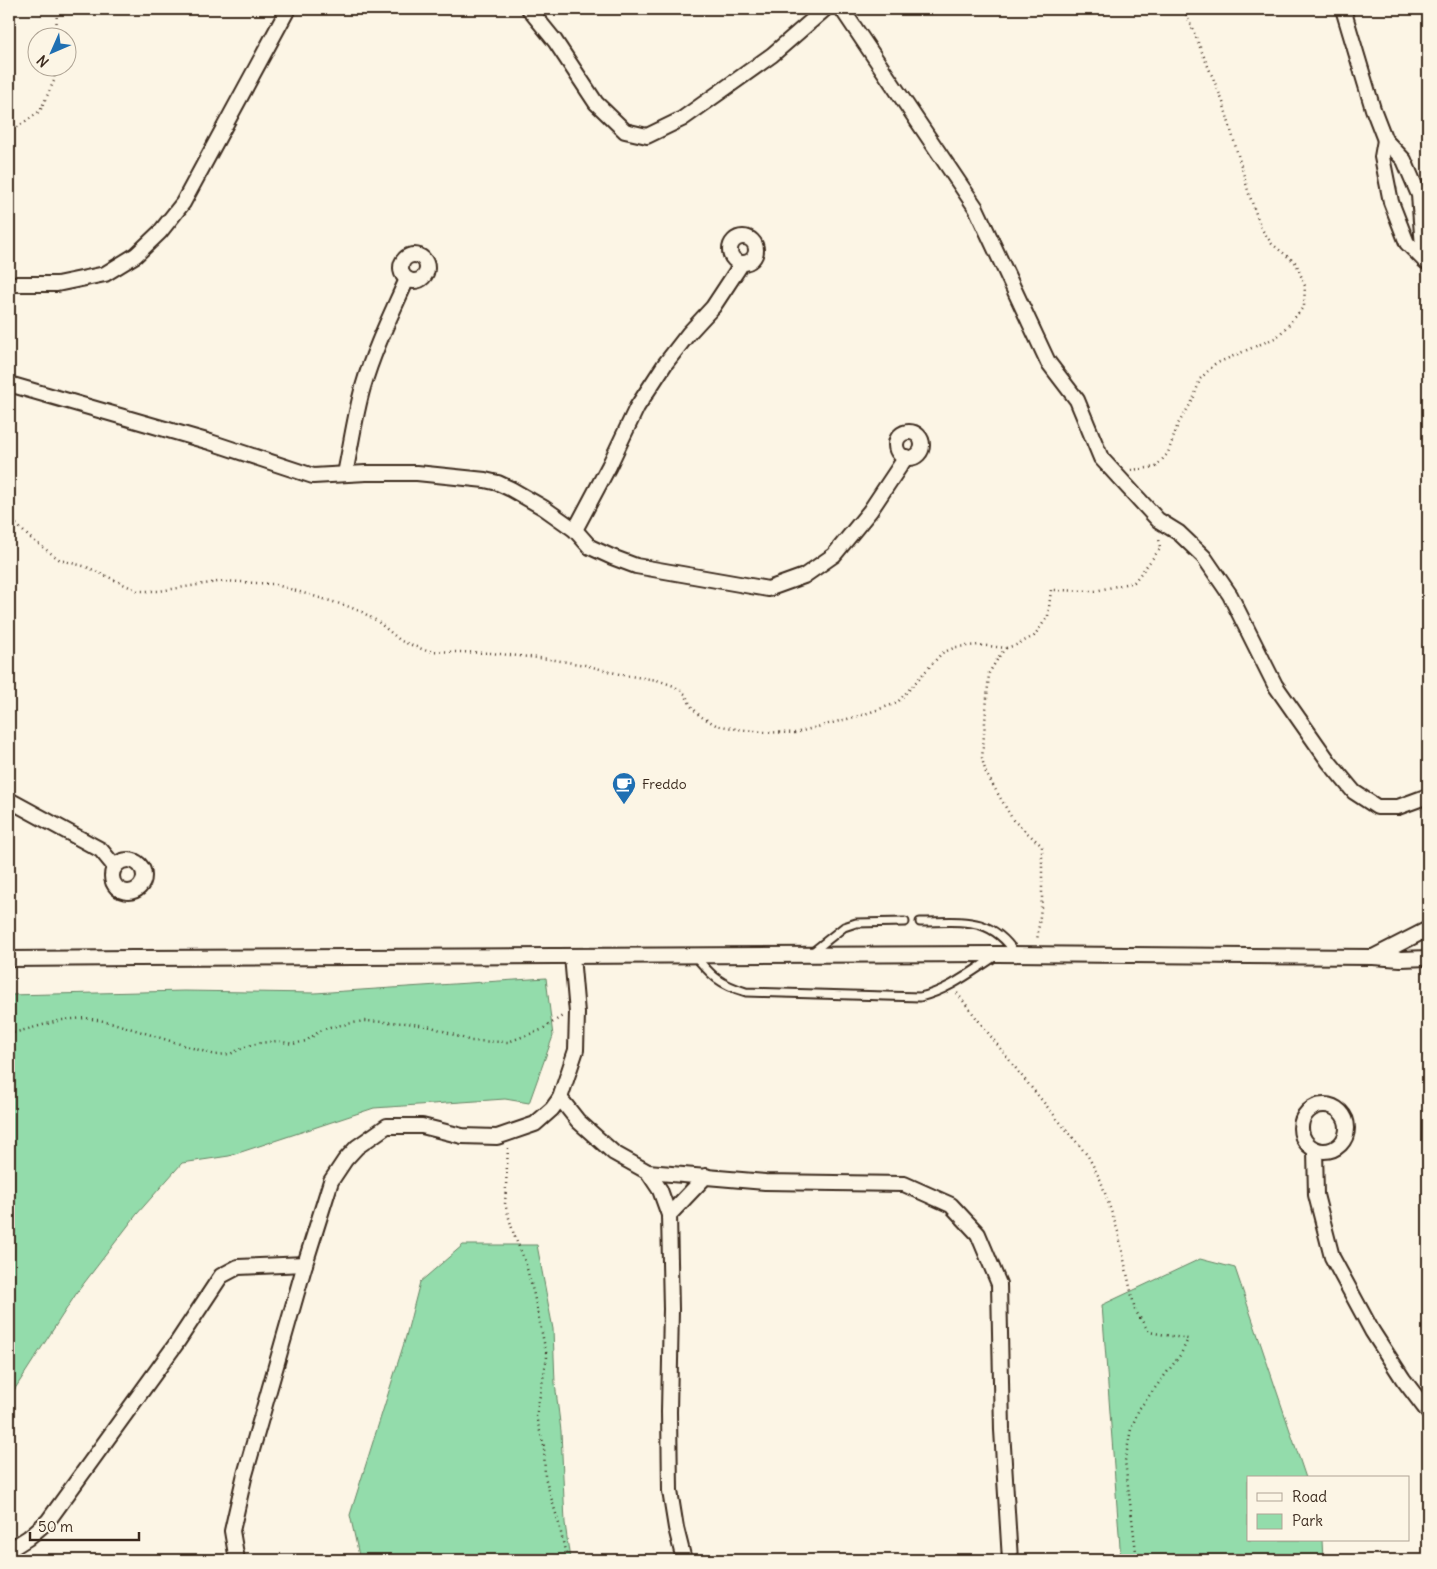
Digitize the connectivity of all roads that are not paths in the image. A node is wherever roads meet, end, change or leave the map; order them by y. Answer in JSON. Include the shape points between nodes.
{"nodes":[{"id":1,"x":288,"y":9,"type":"edge"},
{"id":2,"x":529,"y":9,"type":"edge"},
{"id":3,"x":826,"y":9,"type":"edge"},
{"id":4,"x":842,"y":9,"type":"edge"},
{"id":5,"x":1343,"y":9,"type":"edge"},
{"id":6,"x":1385,"y":140,"type":"junction"},
{"id":7,"x":1426,"y":262,"type":"edge"},
{"id":8,"x":742,"y":263,"type":"dead end"},
{"id":9,"x":407,"y":279,"type":"dead end"},
{"id":10,"x":9,"y":284,"type":"edge"},
{"id":11,"x":9,"y":384,"type":"edge"},
{"id":12,"x":906,"y":457,"type":"dead end"},
{"id":13,"x":345,"y":474,"type":"junction"},
{"id":14,"x":574,"y":530,"type":"junction"},
{"id":15,"x":1428,"y":796,"type":"edge"},
{"id":16,"x":9,"y":800,"type":"edge"},
{"id":17,"x":116,"y":867,"type":"dead end"},
{"id":18,"x":905,"y":922,"type":"dead end"},
{"id":19,"x":920,"y":922,"type":"dead end"},
{"id":20,"x":1428,"y":929,"type":"edge"},
{"id":21,"x":998,"y":954,"type":"junction"},
{"id":22,"x":1017,"y":954,"type":"junction"},
{"id":23,"x":694,"y":955,"type":"junction"},
{"id":24,"x":809,"y":955,"type":"junction"},
{"id":25,"x":572,"y":956,"type":"junction"},
{"id":26,"x":1373,"y":957,"type":"junction"},
{"id":27,"x":1428,"y":958,"type":"edge"},
{"id":28,"x":9,"y":960,"type":"edge"},
{"id":29,"x":560,"y":1098,"type":"junction"},
{"id":30,"x":1315,"y":1150,"type":"dead end"},
{"id":31,"x":648,"y":1172,"type":"junction"},
{"id":32,"x":706,"y":1176,"type":"junction"},
{"id":33,"x":669,"y":1215,"type":"junction"},
{"id":34,"x":305,"y":1264,"type":"junction"},
{"id":35,"x":1428,"y":1412,"type":"edge"},
{"id":36,"x":9,"y":1550,"type":"edge"},
{"id":37,"x":237,"y":1560,"type":"edge"},
{"id":38,"x":684,"y":1560,"type":"edge"},
{"id":39,"x":1010,"y":1560,"type":"edge"}],
"edges":[{"from":1,"to":10,"type":"street","via":[[184,203],[160,232],[136,255],[105,274],[57,284]]},
{"from":2,"to":3,"type":"street","via":[[555,41],[596,103],[625,131],[647,136],[682,119],[772,55]]},
{"from":4,"to":15,"type":"street","via":[[976,208],[1048,362],[1077,400],[1101,458],[1158,520],[1179,533],[1204,557],[1230,595],[1275,685],[1354,792],[1377,807],[1398,807]]},
{"from":5,"to":6,"type":"street"},
{"from":6,"to":7,"type":"street","via":[[1404,160],[1419,195]]},
{"from":6,"to":7,"type":"street","via":[[1382,157],[1391,202],[1407,243]]},
{"from":8,"to":14,"type":"street","via":[[713,307],[665,364],[637,407]]},
{"from":9,"to":13,"type":"street","via":[[370,363]]},
{"from":11,"to":13,"type":"street","via":[[210,442],[313,476]]},
{"from":12,"to":14,"type":"street","via":[[870,511],[834,555],[804,576],[768,589],[636,566],[590,547]]},
{"from":13,"to":14,"type":"street","via":[[417,473],[485,480],[528,497]]},
{"from":16,"to":17,"type":"street","via":[[101,850]]},
{"from":18,"to":24,"type":"lane","via":[[856,923],[844,927]]},
{"from":19,"to":22,"type":"lane","via":[[982,925],[996,931]]},
{"from":20,"to":26,"type":"street"},
{"from":21,"to":22,"type":"street"},
{"from":21,"to":23,"type":"lane","via":[[951,986],[920,997],[746,992],[727,986]]},
{"from":21,"to":24,"type":"street"},
{"from":22,"to":26,"type":"street"},
{"from":23,"to":24,"type":"street"},
{"from":23,"to":25,"type":"street"},
{"from":25,"to":28,"type":"street"},
{"from":25,"to":29,"type":"street","via":[[577,1013],[576,1050]]},
{"from":26,"to":27,"type":"street"},
{"from":29,"to":31,"type":"street","via":[[578,1121],[614,1153]]},
{"from":29,"to":34,"type":"street","via":[[552,1110],[535,1124],[497,1137],[462,1136],[422,1126],[387,1126],[357,1146],[331,1181]]},
{"from":30,"to":35,"type":"street","via":[[1316,1195],[1332,1257],[1372,1330]]},
{"from":31,"to":32,"type":"street"},
{"from":31,"to":33,"type":"street","via":[[660,1190]]},
{"from":32,"to":33,"type":"street"},
{"from":32,"to":39,"type":"street","via":[[765,1182],[904,1184],[951,1205],[978,1234],[999,1284],[1002,1430]]},
{"from":33,"to":38,"type":"street","via":[[670,1491]]},
{"from":34,"to":36,"type":"street","via":[[238,1267],[221,1276],[48,1521]]},
{"from":34,"to":37,"type":"street","via":[[232,1531]]}]}
